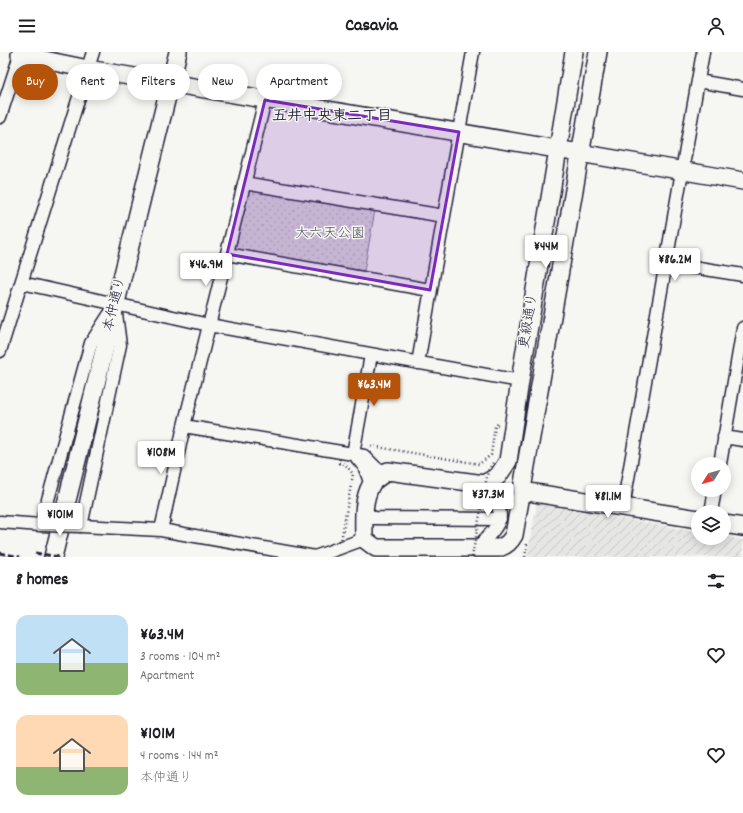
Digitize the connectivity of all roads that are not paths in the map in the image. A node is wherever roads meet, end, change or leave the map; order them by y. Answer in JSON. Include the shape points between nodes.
{"nodes":[{"id":1,"x":93,"y":52,"type":"edge"},
{"id":2,"x":178,"y":52,"type":"edge"},
{"id":3,"x":473,"y":52,"type":"edge"},
{"id":4,"x":574,"y":52,"type":"edge"},
{"id":5,"x":598,"y":52,"type":"edge"},
{"id":6,"x":703,"y":52,"type":"edge"},
{"id":7,"x":20,"y":54,"type":"edge"},
{"id":8,"x":66,"y":64,"type":"edge"},
{"id":9,"x":89,"y":64,"type":"edge"},
{"id":10,"x":175,"y":64,"type":"edge"},
{"id":11,"x":698,"y":81,"type":"junction"},
{"id":12,"x":190,"y":87,"type":"edge"},
{"id":13,"x":743,"y":89,"type":"edge"},
{"id":14,"x":256,"y":98,"type":"edge"},
{"id":15,"x":78,"y":100,"type":"edge"},
{"id":16,"x":166,"y":100,"type":"edge"},
{"id":17,"x":265,"y":100,"type":"joint"},
{"id":18,"x":0,"y":115,"type":"edge"},
{"id":19,"x":459,"y":132,"type":"junction"},
{"id":20,"x":557,"y":149,"type":"junction"},
{"id":21,"x":580,"y":154,"type":"junction"},
{"id":22,"x":682,"y":171,"type":"junction"},
{"id":23,"x":743,"y":181,"type":"edge"},
{"id":24,"x":244,"y":183,"type":"junction"},
{"id":25,"x":444,"y":216,"type":"junction"},
{"id":26,"x":227,"y":254,"type":"junction"},
{"id":27,"x":667,"y":262,"type":"junction"},
{"id":28,"x":743,"y":275,"type":"edge"},
{"id":29,"x":22,"y":284,"type":"junction"},
{"id":30,"x":430,"y":290,"type":"junction"},
{"id":31,"x":115,"y":305,"type":"junction"},
{"id":32,"x":209,"y":325,"type":"junction"},
{"id":33,"x":743,"y":328,"type":"edge"},
{"id":34,"x":0,"y":351,"type":"edge"},
{"id":35,"x":371,"y":355,"type":"junction"},
{"id":36,"x":741,"y":357,"type":"edge"},
{"id":37,"x":418,"y":363,"type":"junction"},
{"id":38,"x":520,"y":381,"type":"junction"},
{"id":39,"x":188,"y":430,"type":"junction"},
{"id":40,"x":724,"y":437,"type":"junction"},
{"id":41,"x":743,"y":440,"type":"edge"},
{"id":42,"x":353,"y":454,"type":"junction"},
{"id":43,"x":721,"y":457,"type":"edge"},
{"id":44,"x":388,"y":471,"type":"junction"},
{"id":45,"x":371,"y":484,"type":"junction"},
{"id":46,"x":484,"y":484,"type":"junction"},
{"id":47,"x":522,"y":491,"type":"junction"},
{"id":48,"x":623,"y":507,"type":"junction"},
{"id":49,"x":364,"y":512,"type":"junction"},
{"id":50,"x":500,"y":519,"type":"junction"},
{"id":51,"x":691,"y":519,"type":"edge"},
{"id":52,"x":0,"y":522,"type":"edge"},
{"id":53,"x":41,"y":525,"type":"junction"},
{"id":54,"x":731,"y":525,"type":"edge"},
{"id":55,"x":81,"y":526,"type":"junction"},
{"id":56,"x":743,"y":527,"type":"edge"},
{"id":57,"x":161,"y":530,"type":"junction"},
{"id":58,"x":364,"y":539,"type":"junction"},
{"id":59,"x":475,"y":552,"type":"edge"},
{"id":60,"x":53,"y":557,"type":"edge"}],
"edges":[{"from":1,"to":9,"type":"street"},
{"from":2,"to":10,"type":"street","name":"本仲通り"},
{"from":3,"to":19,"type":"street"},
{"from":4,"to":20,"type":"street","name":"更級通り"},
{"from":5,"to":21,"type":"street","name":"更級通り"},
{"from":6,"to":11,"type":"street"},
{"from":7,"to":8,"type":"street"},
{"from":7,"to":18,"type":"street"},
{"from":11,"to":13,"type":"street"},
{"from":11,"to":22,"type":"street"},
{"from":12,"to":14,"type":"street"},
{"from":15,"to":29,"type":"street"},
{"from":16,"to":31,"type":"street","name":"本仲通り"},
{"from":17,"to":19,"type":"street"},
{"from":17,"to":24,"type":"street"},
{"from":19,"to":20,"type":"street"},
{"from":19,"to":25,"type":"street"},
{"from":20,"to":21,"type":"street"},
{"from":20,"to":38,"type":"street","name":"更級通り"},
{"from":21,"to":22,"type":"street"},
{"from":21,"to":47,"type":"street","name":"更級通り"},
{"from":22,"to":23,"type":"street"},
{"from":22,"to":27,"type":"street"},
{"from":24,"to":25,"type":"street"},
{"from":24,"to":26,"type":"street"},
{"from":25,"to":30,"type":"street"},
{"from":26,"to":30,"type":"street"},
{"from":26,"to":32,"type":"street"},
{"from":27,"to":28,"type":"street"},
{"from":27,"to":48,"type":"street"},
{"from":29,"to":31,"type":"street"},
{"from":29,"to":34,"type":"street"},
{"from":30,"to":37,"type":"street"},
{"from":31,"to":32,"type":"street"},
{"from":31,"to":53,"type":"street","via":[[91,344]]},
{"from":31,"to":55,"type":"street","via":[[120,345]]},
{"from":31,"to":60,"type":"street","name":"本仲通り"},
{"from":32,"to":35,"type":"street"},
{"from":32,"to":39,"type":"street"},
{"from":33,"to":36,"type":"street"},
{"from":35,"to":37,"type":"street"},
{"from":35,"to":42,"type":"street"},
{"from":36,"to":40,"type":"street"},
{"from":37,"to":38,"type":"street"},
{"from":38,"to":46,"type":"street","name":"更級通り","via":[[508,461],[498,476]]},
{"from":39,"to":42,"type":"street"},
{"from":39,"to":57,"type":"street"},
{"from":40,"to":41,"type":"street"},
{"from":40,"to":43,"type":"street"},
{"from":42,"to":44,"type":"street","via":[[364,456],[377,469]]},
{"from":42,"to":45,"type":"street","via":[[364,466]]},
{"from":44,"to":45,"type":"street"},
{"from":44,"to":46,"type":"street"},
{"from":45,"to":49,"type":"street"},
{"from":46,"to":50,"type":"street","via":[[496,499]]},
{"from":47,"to":48,"type":"street"},
{"from":47,"to":59,"type":"street","name":"更級通り","via":[[511,542],[499,548]]},
{"from":48,"to":51,"type":"street"},
{"from":49,"to":50,"type":"street","via":[[374,518]]},
{"from":49,"to":58,"type":"street"},
{"from":50,"to":59,"type":"street","via":[[495,529]]},
{"from":52,"to":53,"type":"street"},
{"from":53,"to":55,"type":"street","bridge":true},
{"from":54,"to":56,"type":"street"},
{"from":55,"to":57,"type":"street"},
{"from":57,"to":58,"type":"street","via":[[315,557]]},
{"from":58,"to":59,"type":"street","via":[[376,548]]}]}
